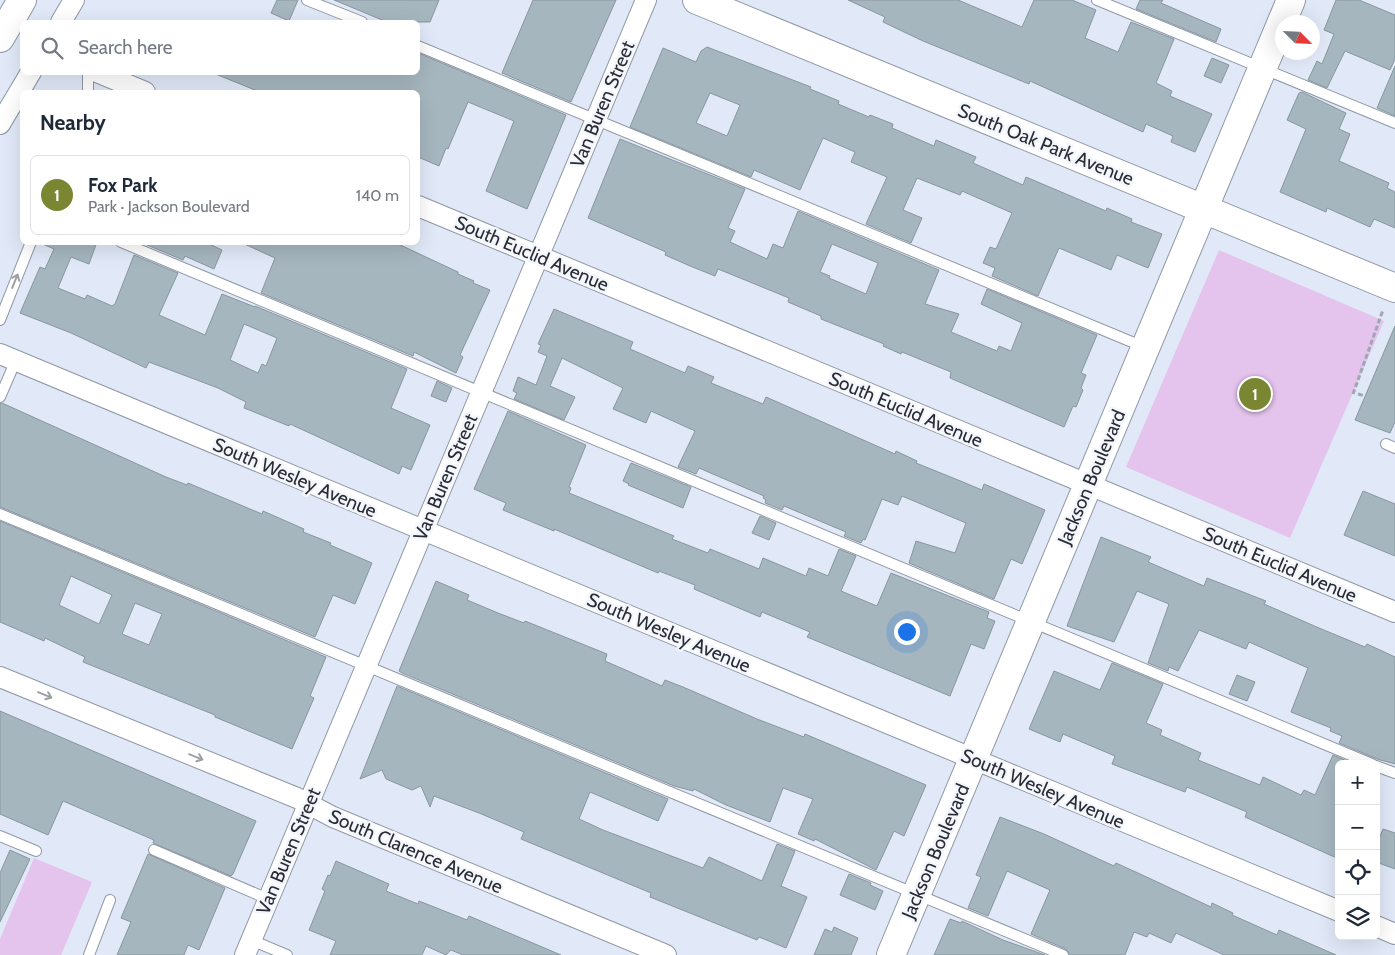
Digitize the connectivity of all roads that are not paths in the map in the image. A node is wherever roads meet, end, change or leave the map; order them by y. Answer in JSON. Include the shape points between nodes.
{"nodes":[{"id":1,"x":22,"y":0,"type":"edge"},
{"id":2,"x":74,"y":0,"type":"edge"},
{"id":3,"x":307,"y":0,"type":"edge"},
{"id":4,"x":646,"y":0,"type":"edge"},
{"id":5,"x":697,"y":0,"type":"edge"},
{"id":6,"x":1097,"y":0,"type":"edge"},
{"id":7,"x":1290,"y":0,"type":"edge"},
{"id":8,"x":62,"y":20,"type":"edge"},
{"id":9,"x":357,"y":20,"type":"edge"},
{"id":10,"x":0,"y":38,"type":"edge"},
{"id":11,"x":420,"y":47,"type":"edge"},
{"id":12,"x":1262,"y":68,"type":"junction"},
{"id":13,"x":29,"y":75,"type":"edge"},
{"id":14,"x":88,"y":75,"type":"edge"},
{"id":15,"x":104,"y":75,"type":"edge"},
{"id":16,"x":20,"y":90,"type":"edge"},
{"id":17,"x":20,"y":90,"type":"edge"},
{"id":18,"x":88,"y":90,"type":"edge"},
{"id":19,"x":137,"y":90,"type":"edge"},
{"id":20,"x":596,"y":119,"type":"junction"},
{"id":21,"x":1395,"y":123,"type":"edge"},
{"id":22,"x":0,"y":124,"type":"edge"},
{"id":23,"x":420,"y":207,"type":"edge"},
{"id":24,"x":1202,"y":208,"type":"junction"},
{"id":25,"x":30,"y":245,"type":"edge"},
{"id":26,"x":128,"y":245,"type":"edge"},
{"id":27,"x":538,"y":256,"type":"junction"},
{"id":28,"x":1389,"y":299,"type":"edge"},
{"id":29,"x":0,"y":320,"type":"edge"},
{"id":30,"x":1145,"y":347,"type":"junction"},
{"id":31,"x":8,"y":357,"type":"edge"},
{"id":32,"x":481,"y":392,"type":"junction"},
{"id":33,"x":0,"y":397,"type":"edge"},
{"id":34,"x":1088,"y":484,"type":"junction"},
{"id":35,"x":0,"y":514,"type":"edge"},
{"id":36,"x":423,"y":530,"type":"junction"},
{"id":37,"x":1395,"y":612,"type":"edge"},
{"id":38,"x":1030,"y":621,"type":"junction"},
{"id":39,"x":366,"y":666,"type":"junction"},
{"id":40,"x":0,"y":677,"type":"edge"},
{"id":41,"x":973,"y":759,"type":"junction"},
{"id":42,"x":1362,"y":760,"type":"edge"},
{"id":43,"x":1380,"y":767,"type":"edge"},
{"id":44,"x":1395,"y":773,"type":"edge"},
{"id":45,"x":308,"y":804,"type":"junction"},
{"id":46,"x":0,"y":836,"type":"edge"},
{"id":47,"x":154,"y":850,"type":"dead end"},
{"id":48,"x":36,"y":851,"type":"dead end"},
{"id":49,"x":917,"y":894,"type":"junction"},
{"id":50,"x":268,"y":899,"type":"junction"},
{"id":51,"x":110,"y":900,"type":"dead end"},
{"id":52,"x":1335,"y":909,"type":"edge"},
{"id":53,"x":1380,"y":928,"type":"edge"},
{"id":54,"x":1395,"y":934,"type":"edge"},
{"id":55,"x":248,"y":948,"type":"edge"},
{"id":56,"x":89,"y":955,"type":"edge"},
{"id":57,"x":287,"y":955,"type":"edge"},
{"id":58,"x":666,"y":955,"type":"edge"},
{"id":59,"x":891,"y":955,"type":"edge"},
{"id":60,"x":1063,"y":955,"type":"edge"}],
"edges":[{"from":1,"to":10,"type":"main road"},
{"from":2,"to":8,"type":"street"},
{"from":3,"to":9,"type":"lane"},
{"from":4,"to":20,"type":"street","name":"Van Buren Street"},
{"from":5,"to":24,"type":"main road","name":"South Oak Park Avenue"},
{"from":6,"to":12,"type":"lane"},
{"from":7,"to":12,"type":"main road","name":"Jackson Boulevard"},
{"from":11,"to":20,"type":"lane"},
{"from":12,"to":21,"type":"lane"},
{"from":12,"to":24,"type":"main road","name":"Jackson Boulevard"},
{"from":13,"to":17,"type":"street"},
{"from":14,"to":18,"type":"lane"},
{"from":15,"to":19,"type":"street"},
{"from":16,"to":22,"type":"street"},
{"from":20,"to":27,"type":"street","name":"Van Buren Street"},
{"from":20,"to":30,"type":"lane"},
{"from":23,"to":27,"type":"street","name":"South Euclid Avenue"},
{"from":24,"to":28,"type":"main road","name":"South Oak Park Avenue"},
{"from":24,"to":30,"type":"main road","name":"Jackson Boulevard"},
{"from":29,"to":25,"type":"lane","one_way":true},
{"from":26,"to":32,"type":"lane"},
{"from":27,"to":32,"type":"street","name":"Van Buren Street"},
{"from":27,"to":34,"type":"street","name":"South Euclid Avenue"},
{"from":30,"to":34,"type":"main road","name":"Jackson Boulevard"},
{"from":31,"to":33,"type":"lane"},
{"from":31,"to":36,"type":"street","name":"South Wesley Avenue"},
{"from":32,"to":36,"type":"street","name":"Van Buren Street"},
{"from":32,"to":38,"type":"lane"},
{"from":34,"to":37,"type":"street","name":"South Euclid Avenue"},
{"from":34,"to":38,"type":"main road","name":"Jackson Boulevard"},
{"from":35,"to":39,"type":"lane"},
{"from":36,"to":39,"type":"street","name":"Van Buren Street"},
{"from":36,"to":41,"type":"street","name":"South Wesley Avenue"},
{"from":38,"to":41,"type":"main road","name":"Jackson Boulevard"},
{"from":38,"to":42,"type":"lane"},
{"from":39,"to":45,"type":"street","name":"Van Buren Street"},
{"from":39,"to":49,"type":"lane"},
{"from":40,"to":45,"type":"street","name":"South Clarence Avenue","one_way":true},
{"from":41,"to":49,"type":"main road","name":"Jackson Boulevard"},
{"from":41,"to":52,"type":"street","name":"South Wesley Avenue"},
{"from":43,"to":44,"type":"lane"},
{"from":45,"to":50,"type":"street","name":"Van Buren Street"},
{"from":45,"to":58,"type":"street","name":"South Clarence Avenue"},
{"from":46,"to":48,"type":"lane"},
{"from":47,"to":50,"type":"lane"},
{"from":49,"to":59,"type":"main road","name":"Jackson Boulevard"},
{"from":49,"to":60,"type":"lane"},
{"from":50,"to":55,"type":"street","name":"Van Buren Street"},
{"from":51,"to":56,"type":"lane"},
{"from":53,"to":54,"type":"street"},
{"from":55,"to":57,"type":"lane"}]}
